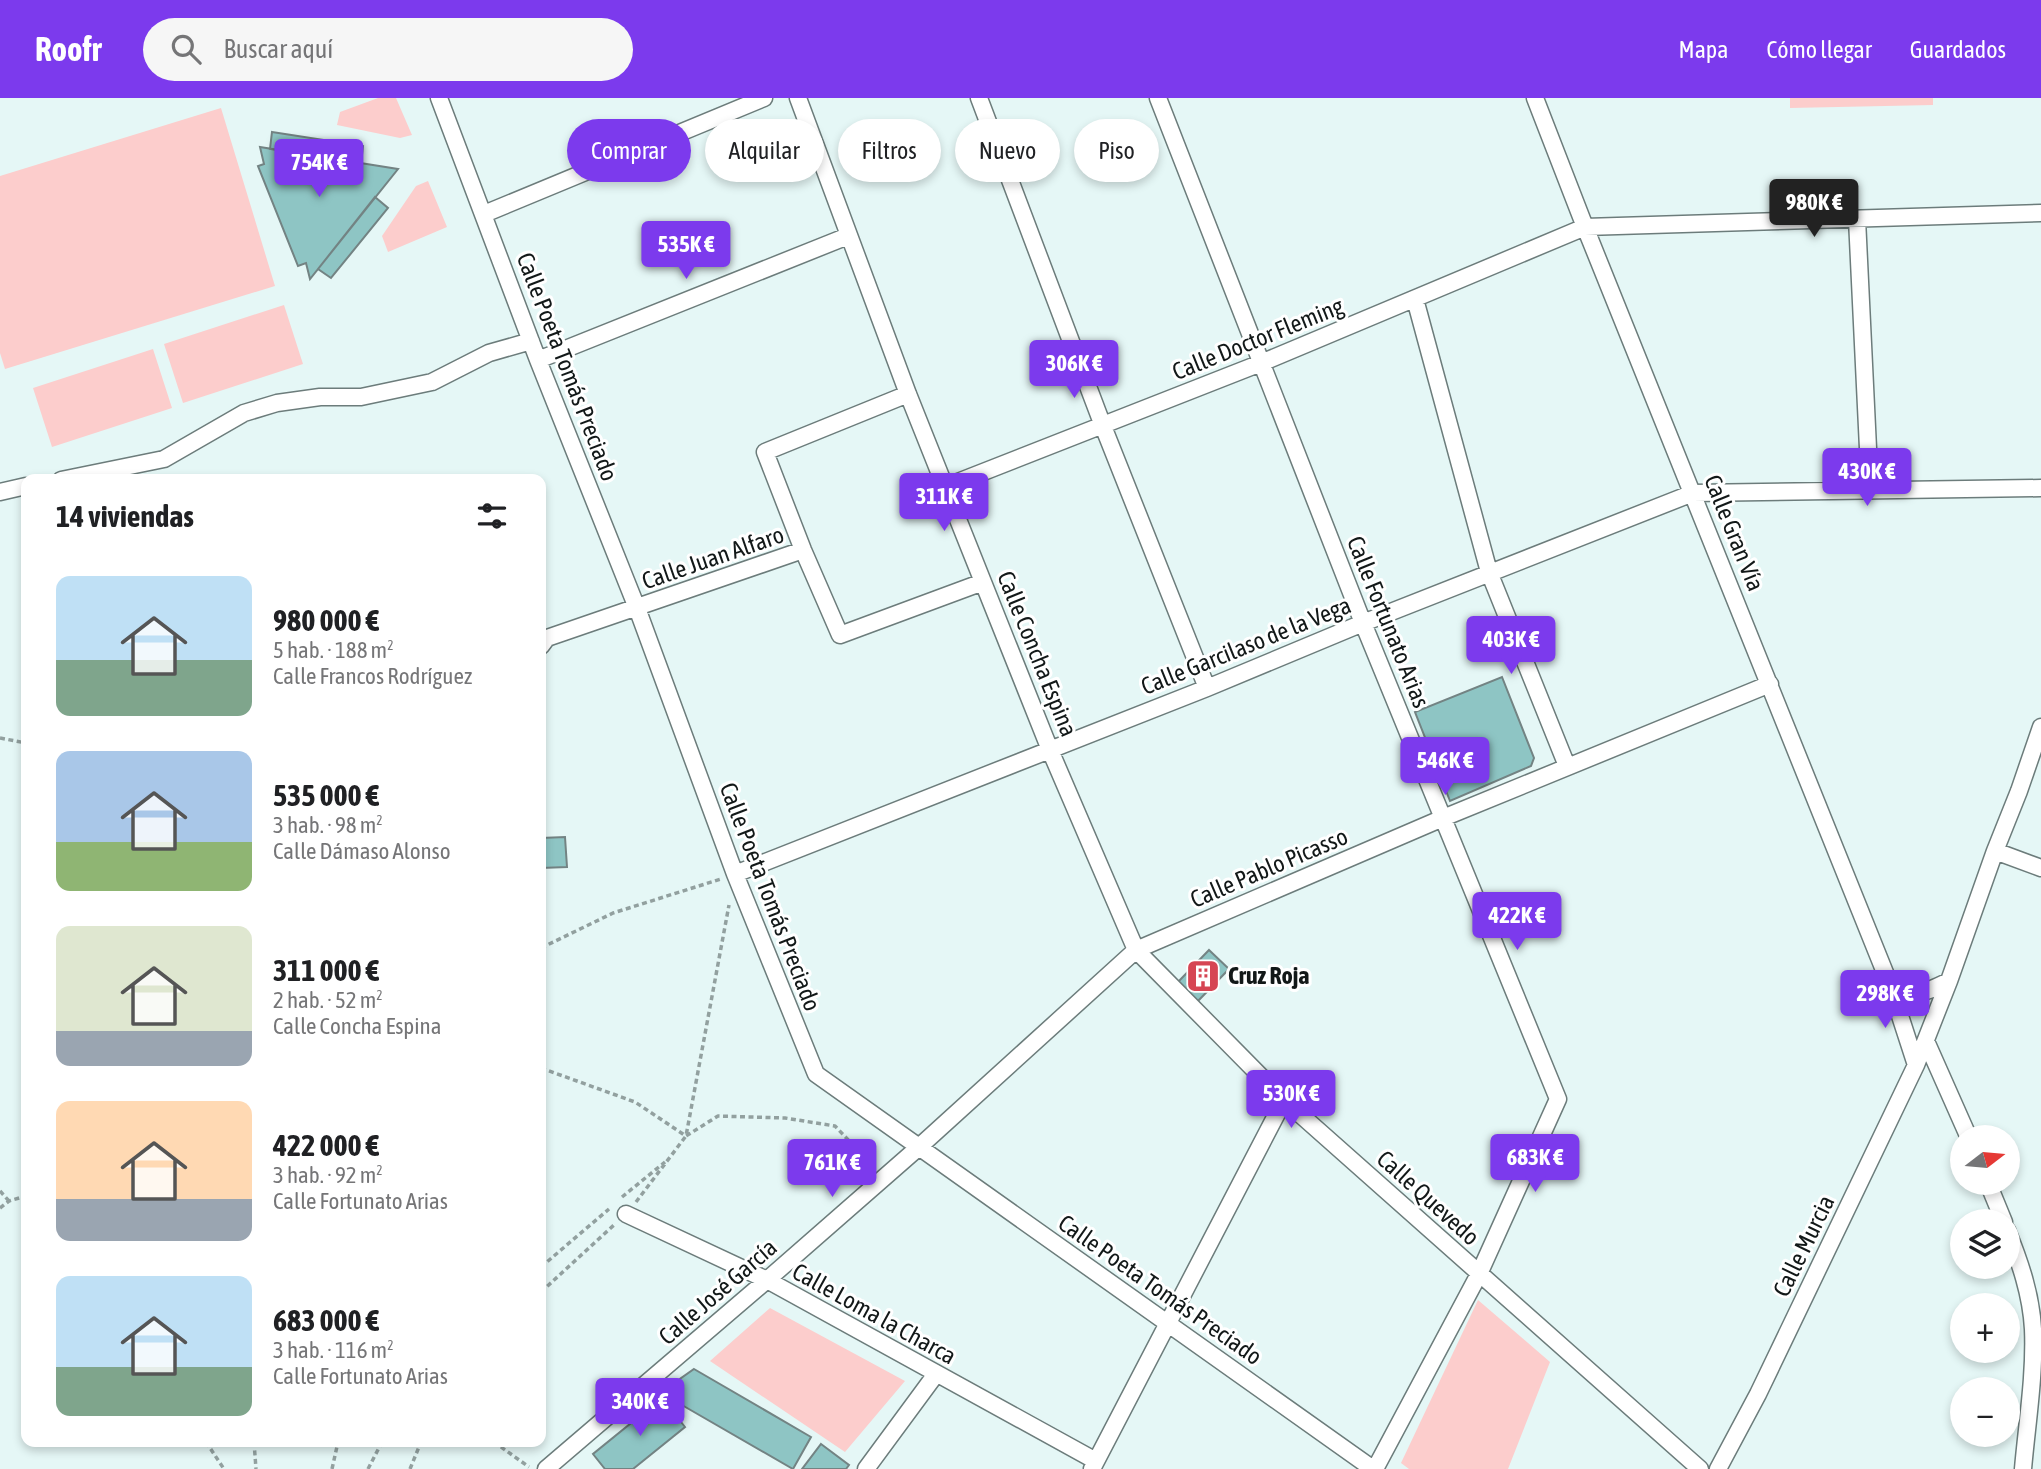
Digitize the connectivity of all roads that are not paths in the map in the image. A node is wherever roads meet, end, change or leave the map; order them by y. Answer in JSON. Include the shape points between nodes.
{"nodes":[{"id":1,"x":439,"y":98,"type":"edge"},
{"id":2,"x":764,"y":98,"type":"edge"},
{"id":3,"x":798,"y":98,"type":"edge"},
{"id":4,"x":979,"y":98,"type":"edge"},
{"id":5,"x":1158,"y":98,"type":"edge"},
{"id":6,"x":1535,"y":98,"type":"edge"},
{"id":7,"x":2041,"y":213,"type":"edge"},
{"id":8,"x":484,"y":215,"type":"junction"},
{"id":9,"x":1857,"y":219,"type":"junction"},
{"id":10,"x":1585,"y":228,"type":"junction"},
{"id":11,"x":848,"y":236,"type":"junction"},
{"id":12,"x":1415,"y":299,"type":"junction"},
{"id":13,"x":531,"y":341,"type":"junction"},
{"id":14,"x":538,"y":360,"type":"junction"},
{"id":15,"x":1261,"y":363,"type":"junction"},
{"id":16,"x":908,"y":394,"type":"junction"},
{"id":17,"x":1103,"y":426,"type":"junction"},
{"id":18,"x":90,"y":474,"type":"edge"},
{"id":19,"x":21,"y":487,"type":"edge"},
{"id":20,"x":945,"y":487,"type":"junction"},
{"id":21,"x":2041,"y":488,"type":"edge"},
{"id":22,"x":1870,"y":490,"type":"junction"},
{"id":23,"x":0,"y":492,"type":"edge"},
{"id":24,"x":1693,"y":493,"type":"junction"},
{"id":25,"x":803,"y":550,"type":"junction"},
{"id":26,"x":1489,"y":572,"type":"junction"},
{"id":27,"x":983,"y":582,"type":"junction"},
{"id":28,"x":637,"y":608,"type":"junction"},
{"id":29,"x":1363,"y":623,"type":"junction"},
{"id":30,"x":546,"y":639,"type":"edge"},
{"id":31,"x":1770,"y":684,"type":"junction"},
{"id":32,"x":1207,"y":688,"type":"junction"},
{"id":33,"x":2041,"y":727,"type":"edge"},
{"id":34,"x":1050,"y":750,"type":"junction"},
{"id":35,"x":2041,"y":753,"type":"edge"},
{"id":36,"x":1567,"y":766,"type":"junction"},
{"id":37,"x":2020,"y":791,"type":"junction"},
{"id":38,"x":1443,"y":818,"type":"junction"},
{"id":39,"x":1995,"y":851,"type":"junction"},
{"id":40,"x":2041,"y":868,"type":"edge"},
{"id":41,"x":735,"y":874,"type":"junction"},
{"id":42,"x":1136,"y":950,"type":"junction"},
{"id":43,"x":1949,"y":981,"type":"junction"},
{"id":44,"x":1890,"y":985,"type":"junction"},
{"id":45,"x":1926,"y":1041,"type":"junction"},
{"id":46,"x":1916,"y":1065,"type":"junction"},
{"id":47,"x":1284,"y":1100,"type":"junction"},
{"id":48,"x":1963,"y":1125,"type":"edge"},
{"id":49,"x":919,"y":1147,"type":"junction"},
{"id":50,"x":624,"y":1207,"type":"road end"},
{"id":51,"x":2020,"y":1262,"type":"edge"},
{"id":52,"x":1479,"y":1274,"type":"junction"},
{"id":53,"x":767,"y":1280,"type":"junction"},
{"id":54,"x":1169,"y":1324,"type":"junction"},
{"id":55,"x":936,"y":1374,"type":"junction"},
{"id":56,"x":1094,"y":1465,"type":"edge"},
{"id":57,"x":546,"y":1469,"type":"edge"},
{"id":58,"x":866,"y":1469,"type":"edge"},
{"id":59,"x":1374,"y":1469,"type":"edge"},
{"id":60,"x":1700,"y":1469,"type":"edge"},
{"id":61,"x":1718,"y":1469,"type":"edge"},
{"id":62,"x":2023,"y":1469,"type":"edge"}],
"edges":[{"from":1,"to":8,"type":"street","name":"Calle Poeta Tomás Preciado"},
{"from":2,"to":8,"type":"street"},
{"from":3,"to":11,"type":"street","name":"Calle Concha Espina"},
{"from":4,"to":17,"type":"street"},
{"from":5,"to":15,"type":"street","name":"Calle Fortunato Arias"},
{"from":6,"to":10,"type":"street","name":"Calle Gran Vía"},
{"from":7,"to":9,"type":"street"},
{"from":8,"to":13,"type":"street","name":"Calle Poeta Tomás Preciado"},
{"from":9,"to":10,"type":"street"},
{"from":9,"to":22,"type":"street"},
{"from":10,"to":12,"type":"street","name":"Calle Doctor Fleming"},
{"from":10,"to":24,"type":"street","name":"Calle Gran Vía"},
{"from":11,"to":14,"type":"street"},
{"from":11,"to":16,"type":"street","name":"Calle Concha Espina"},
{"from":12,"to":15,"type":"street","name":"Calle Doctor Fleming"},
{"from":12,"to":26,"type":"street"},
{"from":13,"to":14,"type":"street","name":"Calle Poeta Tomás Preciado"},
{"from":13,"to":18,"type":"street","via":[[489,353],[432,383],[361,397],[276,403],[244,414],[164,459]]},
{"from":14,"to":28,"type":"street","name":"Calle Poeta Tomás Preciado"},
{"from":15,"to":17,"type":"street","name":"Calle Doctor Fleming"},
{"from":15,"to":29,"type":"street","name":"Calle Fortunato Arias"},
{"from":16,"to":20,"type":"street","name":"Calle Concha Espina"},
{"from":16,"to":25,"type":"street","name":"Calle Juan Alfaro","via":[[765,452]]},
{"from":17,"to":20,"type":"street","name":"Calle Doctor Fleming"},
{"from":17,"to":32,"type":"street"},
{"from":19,"to":23,"type":"street"},
{"from":20,"to":27,"type":"street","name":"Calle Concha Espina"},
{"from":21,"to":22,"type":"street"},
{"from":22,"to":24,"type":"street"},
{"from":24,"to":26,"type":"street","name":"Calle Garcilaso de la Vega"},
{"from":24,"to":31,"type":"street","name":"Calle Gran Vía"},
{"from":25,"to":27,"type":"street","name":"Calle Juan Alfaro","via":[[840,635]]},
{"from":25,"to":28,"type":"street","name":"Calle Juan Alfaro"},
{"from":26,"to":29,"type":"street","name":"Calle Garcilaso de la Vega"},
{"from":26,"to":36,"type":"street"},
{"from":27,"to":34,"type":"street","name":"Calle Concha Espina"},
{"from":28,"to":30,"type":"street","name":"Calle Juan Alfaro"},
{"from":28,"to":41,"type":"street","name":"Calle Poeta Tomás Preciado"},
{"from":29,"to":32,"type":"street","name":"Calle Garcilaso de la Vega"},
{"from":29,"to":38,"type":"street","name":"Calle Fortunato Arias"},
{"from":31,"to":36,"type":"street","name":"Calle Pablo Picasso"},
{"from":31,"to":44,"type":"street","name":"Calle Gran Vía"},
{"from":32,"to":34,"type":"street","name":"Calle Garcilaso de la Vega"},
{"from":33,"to":37,"type":"street"},
{"from":34,"to":41,"type":"street","name":"Calle Garcilaso de la Vega"},
{"from":34,"to":42,"type":"street","name":"Calle Concha Espina"},
{"from":35,"to":37,"type":"street"},
{"from":36,"to":38,"type":"street","name":"Calle Pablo Picasso"},
{"from":37,"to":39,"type":"street","name":"Calle Murcia"},
{"from":38,"to":42,"type":"street","name":"Calle Pablo Picasso"},
{"from":38,"to":52,"type":"street","name":"Calle Fortunato Arias","via":[[1558,1099]]},
{"from":39,"to":40,"type":"street"},
{"from":39,"to":43,"type":"street","name":"Calle Murcia"},
{"from":41,"to":49,"type":"street","name":"Calle Poeta Tomás Preciado","via":[[816,1074]]},
{"from":42,"to":47,"type":"street","name":"Calle Quevedo"},
{"from":42,"to":49,"type":"street","name":"Calle José García"},
{"from":43,"to":44,"type":"street","via":[[1913,994]]},
{"from":43,"to":45,"type":"street","name":"Calle Murcia"},
{"from":44,"to":46,"type":"street","name":"Calle Gran Vía"},
{"from":45,"to":46,"type":"street","name":"Calle Murcia"},
{"from":45,"to":48,"type":"street"},
{"from":46,"to":61,"type":"street","name":"Calle Murcia"},
{"from":47,"to":52,"type":"street","name":"Calle Quevedo"},
{"from":47,"to":54,"type":"street"},
{"from":49,"to":53,"type":"street","name":"Calle José García"},
{"from":49,"to":54,"type":"street","name":"Calle Poeta Tomás Preciado"},
{"from":50,"to":53,"type":"street","name":"Calle Loma la Charca"},
{"from":51,"to":62,"type":"street","via":[[2033,1327]]},
{"from":52,"to":59,"type":"street","name":"Calle Fortunato Arias"},
{"from":52,"to":60,"type":"street","name":"Calle Quevedo"},
{"from":53,"to":55,"type":"street","name":"Calle Loma la Charca"},
{"from":53,"to":57,"type":"street","name":"Calle José García"},
{"from":54,"to":56,"type":"street"},
{"from":54,"to":59,"type":"street","name":"Calle Poeta Tomás Preciado"},
{"from":55,"to":56,"type":"street","name":"Calle Loma la Charca"},
{"from":55,"to":58,"type":"street"}]}
